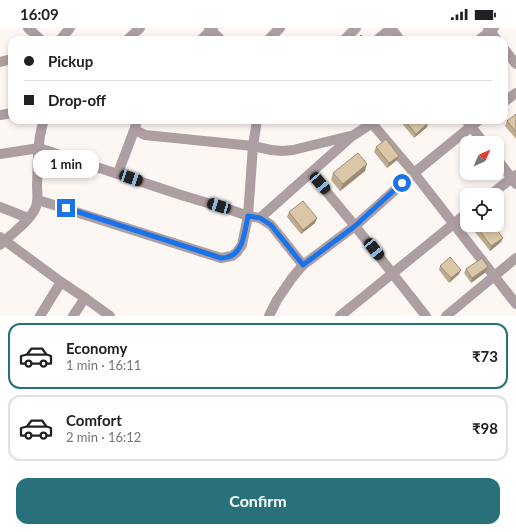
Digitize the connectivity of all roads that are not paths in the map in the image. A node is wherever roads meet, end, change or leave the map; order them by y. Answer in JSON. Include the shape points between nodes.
{"nodes":[{"id":1,"x":28,"y":28,"type":"edge"},
{"id":2,"x":70,"y":28,"type":"edge"},
{"id":3,"x":140,"y":28,"type":"edge"},
{"id":4,"x":280,"y":28,"type":"edge"},
{"id":5,"x":391,"y":28,"type":"edge"},
{"id":6,"x":491,"y":29,"type":"edge"},
{"id":7,"x":37,"y":36,"type":"edge"},
{"id":8,"x":63,"y":36,"type":"edge"},
{"id":9,"x":131,"y":36,"type":"edge"},
{"id":10,"x":272,"y":36,"type":"edge"},
{"id":11,"x":382,"y":36,"type":"edge"},
{"id":12,"x":483,"y":36,"type":"edge"},
{"id":13,"x":508,"y":53,"type":"edge"},
{"id":14,"x":516,"y":64,"type":"edge"},
{"id":15,"x":43,"y":124,"type":"edge"},
{"id":16,"x":136,"y":124,"type":"edge"},
{"id":17,"x":256,"y":124,"type":"edge"},
{"id":18,"x":368,"y":124,"type":"edge"},
{"id":19,"x":374,"y":124,"type":"edge"},
{"id":20,"x":470,"y":124,"type":"edge"},
{"id":21,"x":473,"y":124,"type":"edge"},
{"id":22,"x":354,"y":135,"type":"junction"},
{"id":23,"x":480,"y":136,"type":"edge"},
{"id":24,"x":253,"y":146,"type":"junction"},
{"id":25,"x":39,"y":148,"type":"junction"},
{"id":26,"x":0,"y":154,"type":"edge"},
{"id":27,"x":504,"y":168,"type":"edge"},
{"id":28,"x":118,"y":173,"type":"junction"},
{"id":29,"x":311,"y":173,"type":"junction"},
{"id":30,"x":414,"y":173,"type":"junction"},
{"id":31,"x":514,"y":179,"type":"edge"},
{"id":32,"x":500,"y":188,"type":"edge"},
{"id":33,"x":38,"y":200,"type":"junction"},
{"id":34,"x":0,"y":207,"type":"edge"},
{"id":35,"x":248,"y":216,"type":"junction"},
{"id":36,"x":260,"y":218,"type":"junction"},
{"id":37,"x":460,"y":219,"type":"edge"},
{"id":38,"x":24,"y":222,"type":"junction"},
{"id":39,"x":454,"y":224,"type":"junction"},
{"id":40,"x":355,"y":226,"type":"junction"},
{"id":41,"x":4,"y":239,"type":"edge"},
{"id":42,"x":516,"y":258,"type":"edge"},
{"id":43,"x":303,"y":265,"type":"junction"},
{"id":44,"x":392,"y":272,"type":"junction"},
{"id":45,"x":494,"y":276,"type":"junction"},
{"id":46,"x":61,"y":282,"type":"junction"},
{"id":47,"x":85,"y":298,"type":"junction"},
{"id":48,"x":516,"y":304,"type":"edge"},
{"id":49,"x":108,"y":315,"type":"edge"},
{"id":50,"x":40,"y":316,"type":"edge"},
{"id":51,"x":74,"y":316,"type":"edge"},
{"id":52,"x":269,"y":316,"type":"edge"},
{"id":53,"x":340,"y":316,"type":"edge"},
{"id":54,"x":426,"y":316,"type":"edge"},
{"id":55,"x":446,"y":316,"type":"edge"}],
"edges":[{"from":1,"to":7,"type":"street"},
{"from":2,"to":8,"type":"street"},
{"from":3,"to":9,"type":"street"},
{"from":4,"to":10,"type":"street"},
{"from":5,"to":11,"type":"street"},
{"from":6,"to":12,"type":"street"},
{"from":13,"to":14,"type":"street"},
{"from":15,"to":25,"type":"street"},
{"from":16,"to":24,"type":"street","via":[[137,131],[145,135]]},
{"from":16,"to":28,"type":"street"},
{"from":17,"to":24,"type":"street"},
{"from":18,"to":22,"type":"street"},
{"from":19,"to":30,"type":"street"},
{"from":20,"to":30,"type":"street"},
{"from":21,"to":23,"type":"street"},
{"from":22,"to":24,"type":"street","via":[[293,150],[271,150]]},
{"from":22,"to":29,"type":"street"},
{"from":24,"to":35,"type":"street"},
{"from":25,"to":26,"type":"street"},
{"from":25,"to":28,"type":"street"},
{"from":25,"to":33,"type":"street"},
{"from":27,"to":31,"type":"street"},
{"from":28,"to":35,"type":"street"},
{"from":29,"to":36,"type":"street"},
{"from":29,"to":40,"type":"street"},
{"from":30,"to":39,"type":"street"},
{"from":30,"to":40,"type":"street"},
{"from":31,"to":32,"type":"street"},
{"from":33,"to":35,"type":"street","via":[[221,258],[232,256],[242,245]]},
{"from":33,"to":38,"type":"street"},
{"from":34,"to":38,"type":"street"},
{"from":35,"to":36,"type":"street"},
{"from":36,"to":43,"type":"street","via":[[271,225]]},
{"from":37,"to":39,"type":"street"},
{"from":38,"to":41,"type":"street"},
{"from":39,"to":44,"type":"street"},
{"from":39,"to":45,"type":"street"},
{"from":40,"to":43,"type":"street"},
{"from":40,"to":44,"type":"street"},
{"from":41,"to":46,"type":"street"},
{"from":42,"to":45,"type":"street"},
{"from":43,"to":52,"type":"street","via":[[277,300]]},
{"from":44,"to":53,"type":"street"},
{"from":44,"to":54,"type":"street"},
{"from":45,"to":48,"type":"street"},
{"from":45,"to":55,"type":"street"},
{"from":46,"to":47,"type":"street"},
{"from":46,"to":50,"type":"street"},
{"from":47,"to":49,"type":"street"},
{"from":47,"to":51,"type":"street"}]}
